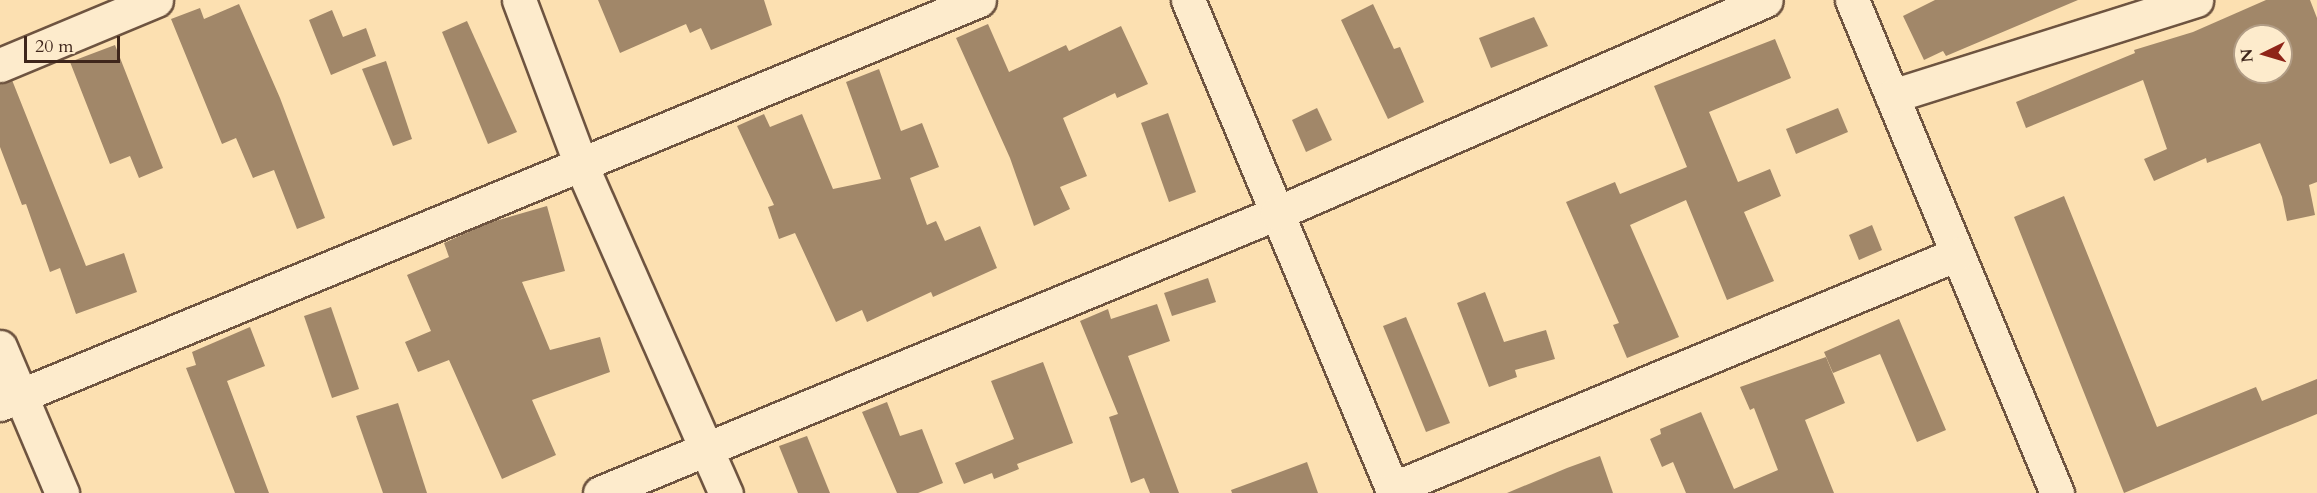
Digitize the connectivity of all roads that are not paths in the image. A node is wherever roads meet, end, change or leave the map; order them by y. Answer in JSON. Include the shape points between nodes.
{"nodes":[{"id":1,"x":156,"y":0,"type":"edge"},
{"id":2,"x":519,"y":0,"type":"edge"},
{"id":3,"x":979,"y":0,"type":"edge"},
{"id":4,"x":1188,"y":0,"type":"edge"},
{"id":5,"x":1766,"y":0,"type":"edge"},
{"id":6,"x":1852,"y":0,"type":"edge"},
{"id":7,"x":2196,"y":0,"type":"edge"},
{"id":8,"x":0,"y":65,"type":"edge"},
{"id":9,"x":1892,"y":96,"type":"junction"},
{"id":10,"x":581,"y":165,"type":"junction"},
{"id":11,"x":1277,"y":213,"type":"junction"},
{"id":12,"x":1957,"y":254,"type":"junction"},
{"id":13,"x":0,"y":347,"type":"edge"},
{"id":14,"x":10,"y":400,"type":"edge"},
{"id":15,"x":707,"y":448,"type":"junction"},
{"id":16,"x":1393,"y":491,"type":"edge"},
{"id":17,"x":62,"y":493,"type":"edge"},
{"id":18,"x":600,"y":493,"type":"edge"},
{"id":19,"x":726,"y":493,"type":"edge"},
{"id":20,"x":2057,"y":493,"type":"edge"}],
"edges":[{"from":1,"to":8,"type":"street"},
{"from":2,"to":10,"type":"street"},
{"from":3,"to":10,"type":"street"},
{"from":4,"to":11,"type":"street"},
{"from":5,"to":11,"type":"street"},
{"from":6,"to":9,"type":"street"},
{"from":7,"to":9,"type":"street"},
{"from":9,"to":12,"type":"street"},
{"from":10,"to":14,"type":"street"},
{"from":10,"to":15,"type":"street"},
{"from":11,"to":15,"type":"street"},
{"from":11,"to":16,"type":"street"},
{"from":12,"to":16,"type":"street"},
{"from":12,"to":20,"type":"street"},
{"from":13,"to":14,"type":"street"},
{"from":14,"to":17,"type":"street"},
{"from":15,"to":18,"type":"street"},
{"from":15,"to":19,"type":"street"}]}
